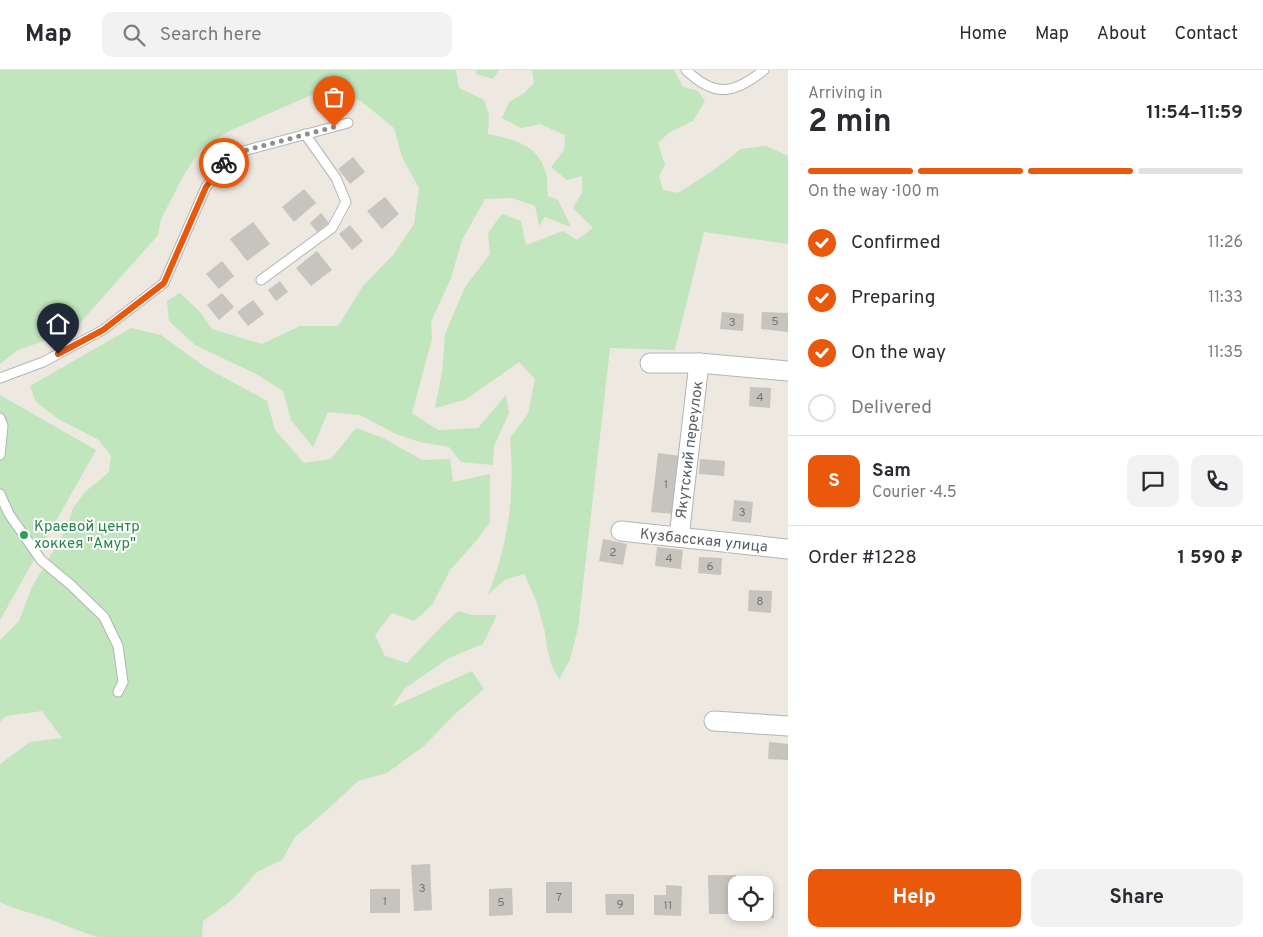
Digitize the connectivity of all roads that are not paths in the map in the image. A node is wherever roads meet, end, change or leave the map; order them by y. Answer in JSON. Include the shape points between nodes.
{"nodes":[{"id":1,"x":686,"y":70,"type":"edge"},
{"id":2,"x":764,"y":70,"type":"edge"},
{"id":3,"x":348,"y":123,"type":"dead end"},
{"id":4,"x":305,"y":134,"type":"junction"},
{"id":5,"x":262,"y":280,"type":"dead end"},
{"id":6,"x":650,"y":363,"type":"dead end"},
{"id":7,"x":699,"y":363,"type":"junction"},
{"id":8,"x":788,"y":370,"type":"edge"},
{"id":9,"x":0,"y":378,"type":"edge"},
{"id":10,"x":0,"y":418,"type":"edge"},
{"id":11,"x":0,"y":455,"type":"edge"},
{"id":12,"x":0,"y":494,"type":"edge"},
{"id":13,"x":620,"y":531,"type":"dead end"},
{"id":14,"x":679,"y":537,"type":"junction"},
{"id":15,"x":788,"y":549,"type":"edge"},
{"id":16,"x":118,"y":692,"type":"dead end"},
{"id":17,"x":714,"y":722,"type":"dead end"},
{"id":18,"x":788,"y":726,"type":"edge"}],
"edges":[{"from":1,"to":2,"type":"lane","via":[[696,80],[720,90],[735,89]]},
{"from":3,"to":4,"type":"lane"},
{"from":4,"to":5,"type":"lane","via":[[336,178],[346,202],[332,228]]},
{"from":4,"to":9,"type":"lane","via":[[232,154],[206,187],[164,283],[103,330],[43,362]]},
{"from":6,"to":7,"type":"street"},
{"from":7,"to":8,"type":"street"},
{"from":7,"to":14,"type":"street","name":"Якутский переулок"},
{"from":10,"to":11,"type":"lane","via":[[3,426]]},
{"from":12,"to":16,"type":"lane","via":[[9,514],[41,560],[71,584],[104,618],[118,646],[123,682]]},
{"from":13,"to":14,"type":"street","name":"Кузбасская улица"},
{"from":14,"to":15,"type":"street","name":"Кузбасская улица"},
{"from":17,"to":18,"type":"street"}]}
